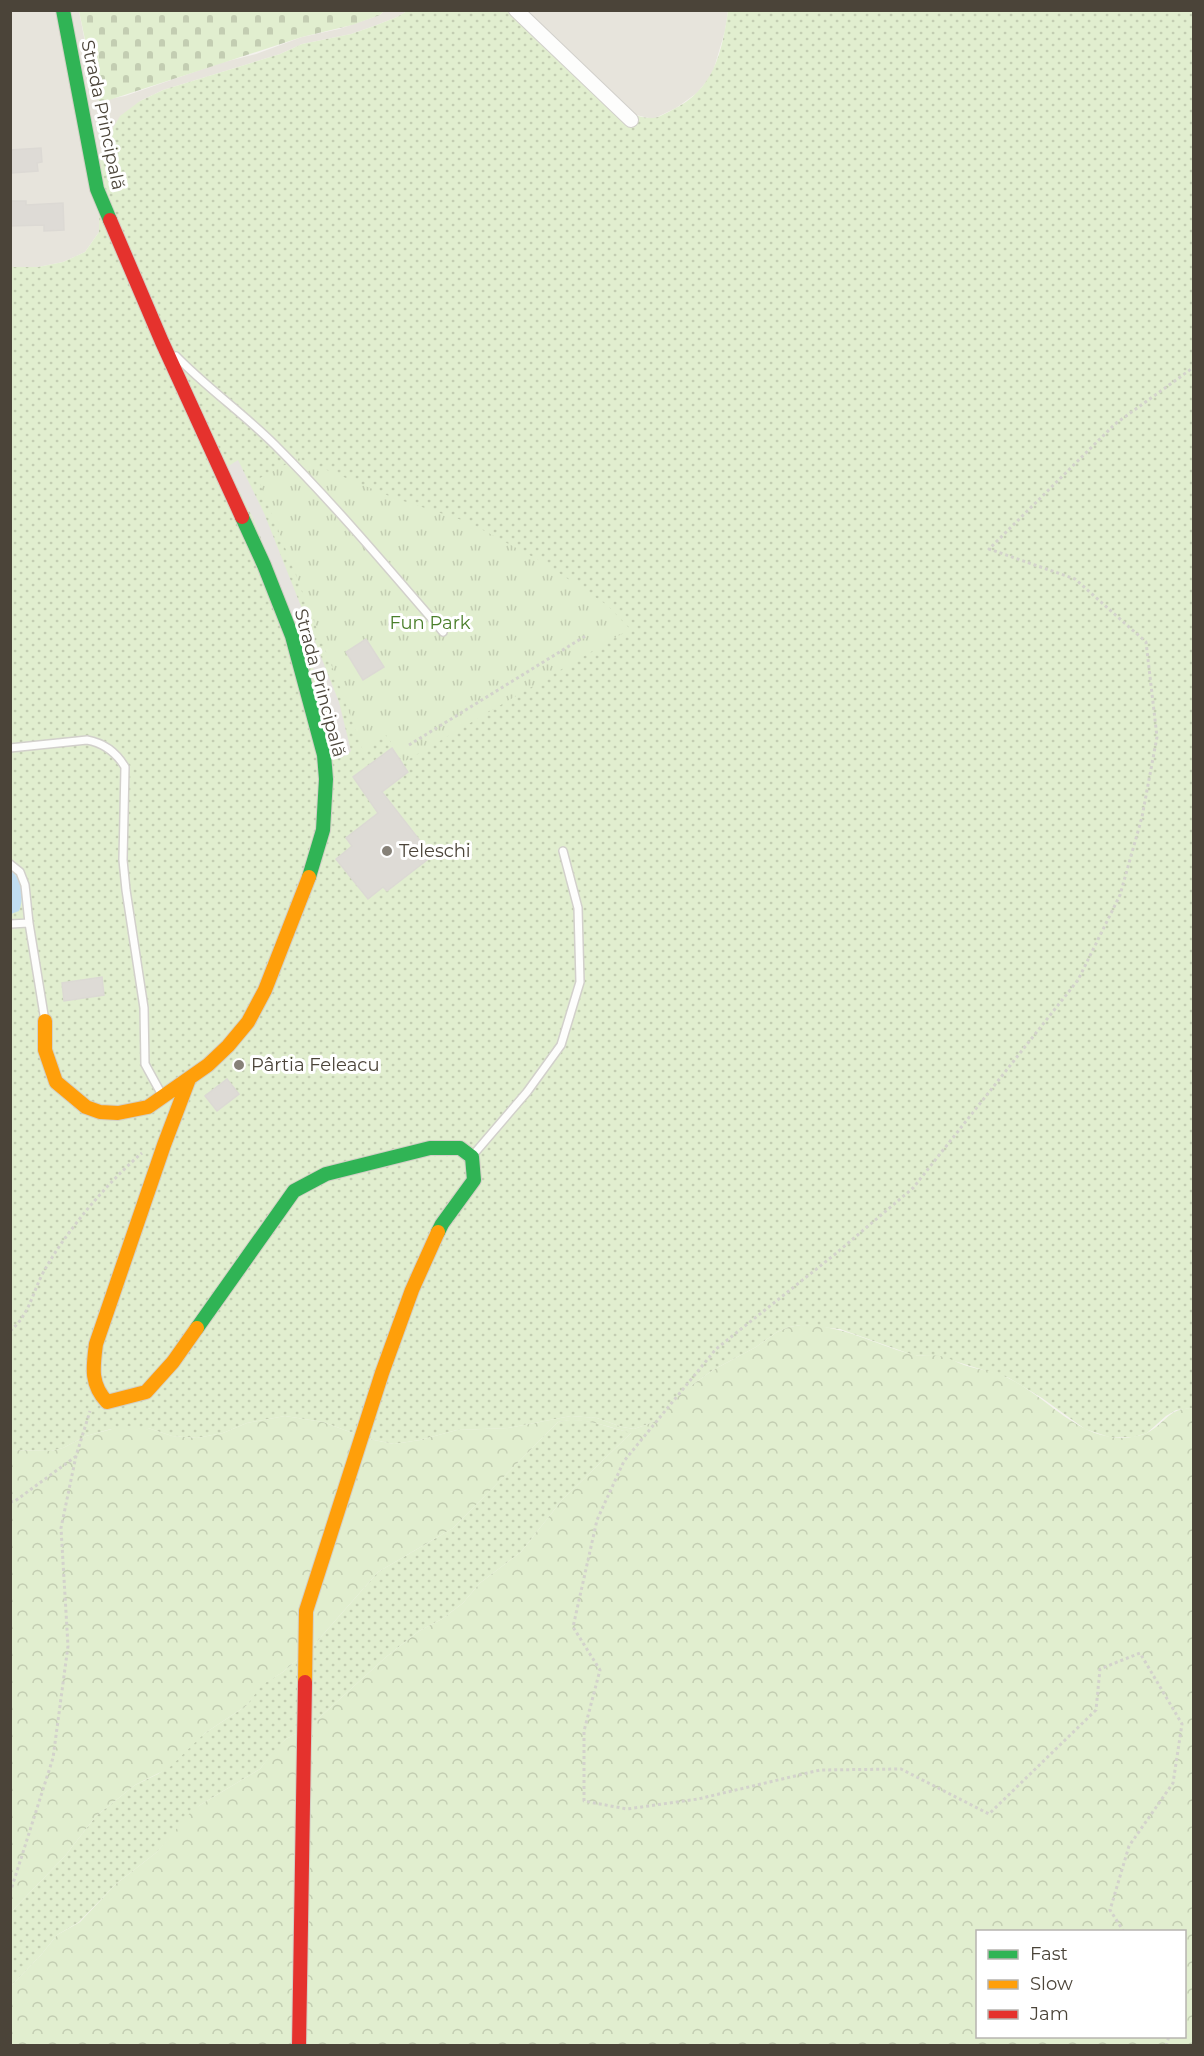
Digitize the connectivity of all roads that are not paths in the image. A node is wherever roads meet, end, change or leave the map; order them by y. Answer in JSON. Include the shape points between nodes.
{"nodes":[{"id":1,"x":63,"y":10,"type":"edge"},
{"id":2,"x":516,"y":10,"type":"edge"},
{"id":3,"x":631,"y":120,"type":"dead end"},
{"id":4,"x":162,"y":342,"type":"junction"},
{"id":5,"x":444,"y":632,"type":"dead end"},
{"id":6,"x":10,"y":748,"type":"edge"},
{"id":7,"x":562,"y":851,"type":"dead end"},
{"id":8,"x":10,"y":864,"type":"edge"},
{"id":9,"x":29,"y":923,"type":"junction"},
{"id":10,"x":13,"y":925,"type":"edge"},
{"id":11,"x":45,"y":1020,"type":"joint"},
{"id":12,"x":189,"y":1079,"type":"junction"},
{"id":13,"x":163,"y":1097,"type":"junction"},
{"id":14,"x":472,"y":1157,"type":"junction"},
{"id":15,"x":299,"y":2046,"type":"edge"}],
"edges":[{"from":1,"to":4,"type":"street","name":"Strada Principală","via":[[97,189]]},
{"from":2,"to":3,"type":"street"},
{"from":4,"to":5,"type":"lane","via":[[273,443]]},
{"from":4,"to":12,"type":"street","name":"Strada Principală","via":[[264,565],[292,636],[324,755],[326,779],[323,830],[314,865],[265,990],[248,1022],[228,1046]]},
{"from":6,"to":13,"type":"lane","via":[[99,742],[125,768],[123,860],[144,1008],[145,1064]]},
{"from":7,"to":14,"type":"lane","via":[[578,908],[580,982],[561,1044]]},
{"from":8,"to":9,"type":"lane","via":[[23,876]]},
{"from":9,"to":10,"type":"lane"},
{"from":9,"to":11,"type":"lane"},
{"from":11,"to":13,"type":"street","name":"Strada Principală","via":[[45,1050],[56,1082],[86,1107],[118,1113],[148,1107]]},
{"from":12,"to":13,"type":"street","name":"Strada Principală"},
{"from":12,"to":14,"type":"street","via":[[96,1344],[92,1372],[96,1392],[107,1402],[146,1392],[173,1362],[294,1191],[326,1174],[430,1148],[460,1148]]},
{"from":14,"to":15,"type":"street","via":[[474,1180],[442,1224],[412,1290],[306,1611]]}]}
